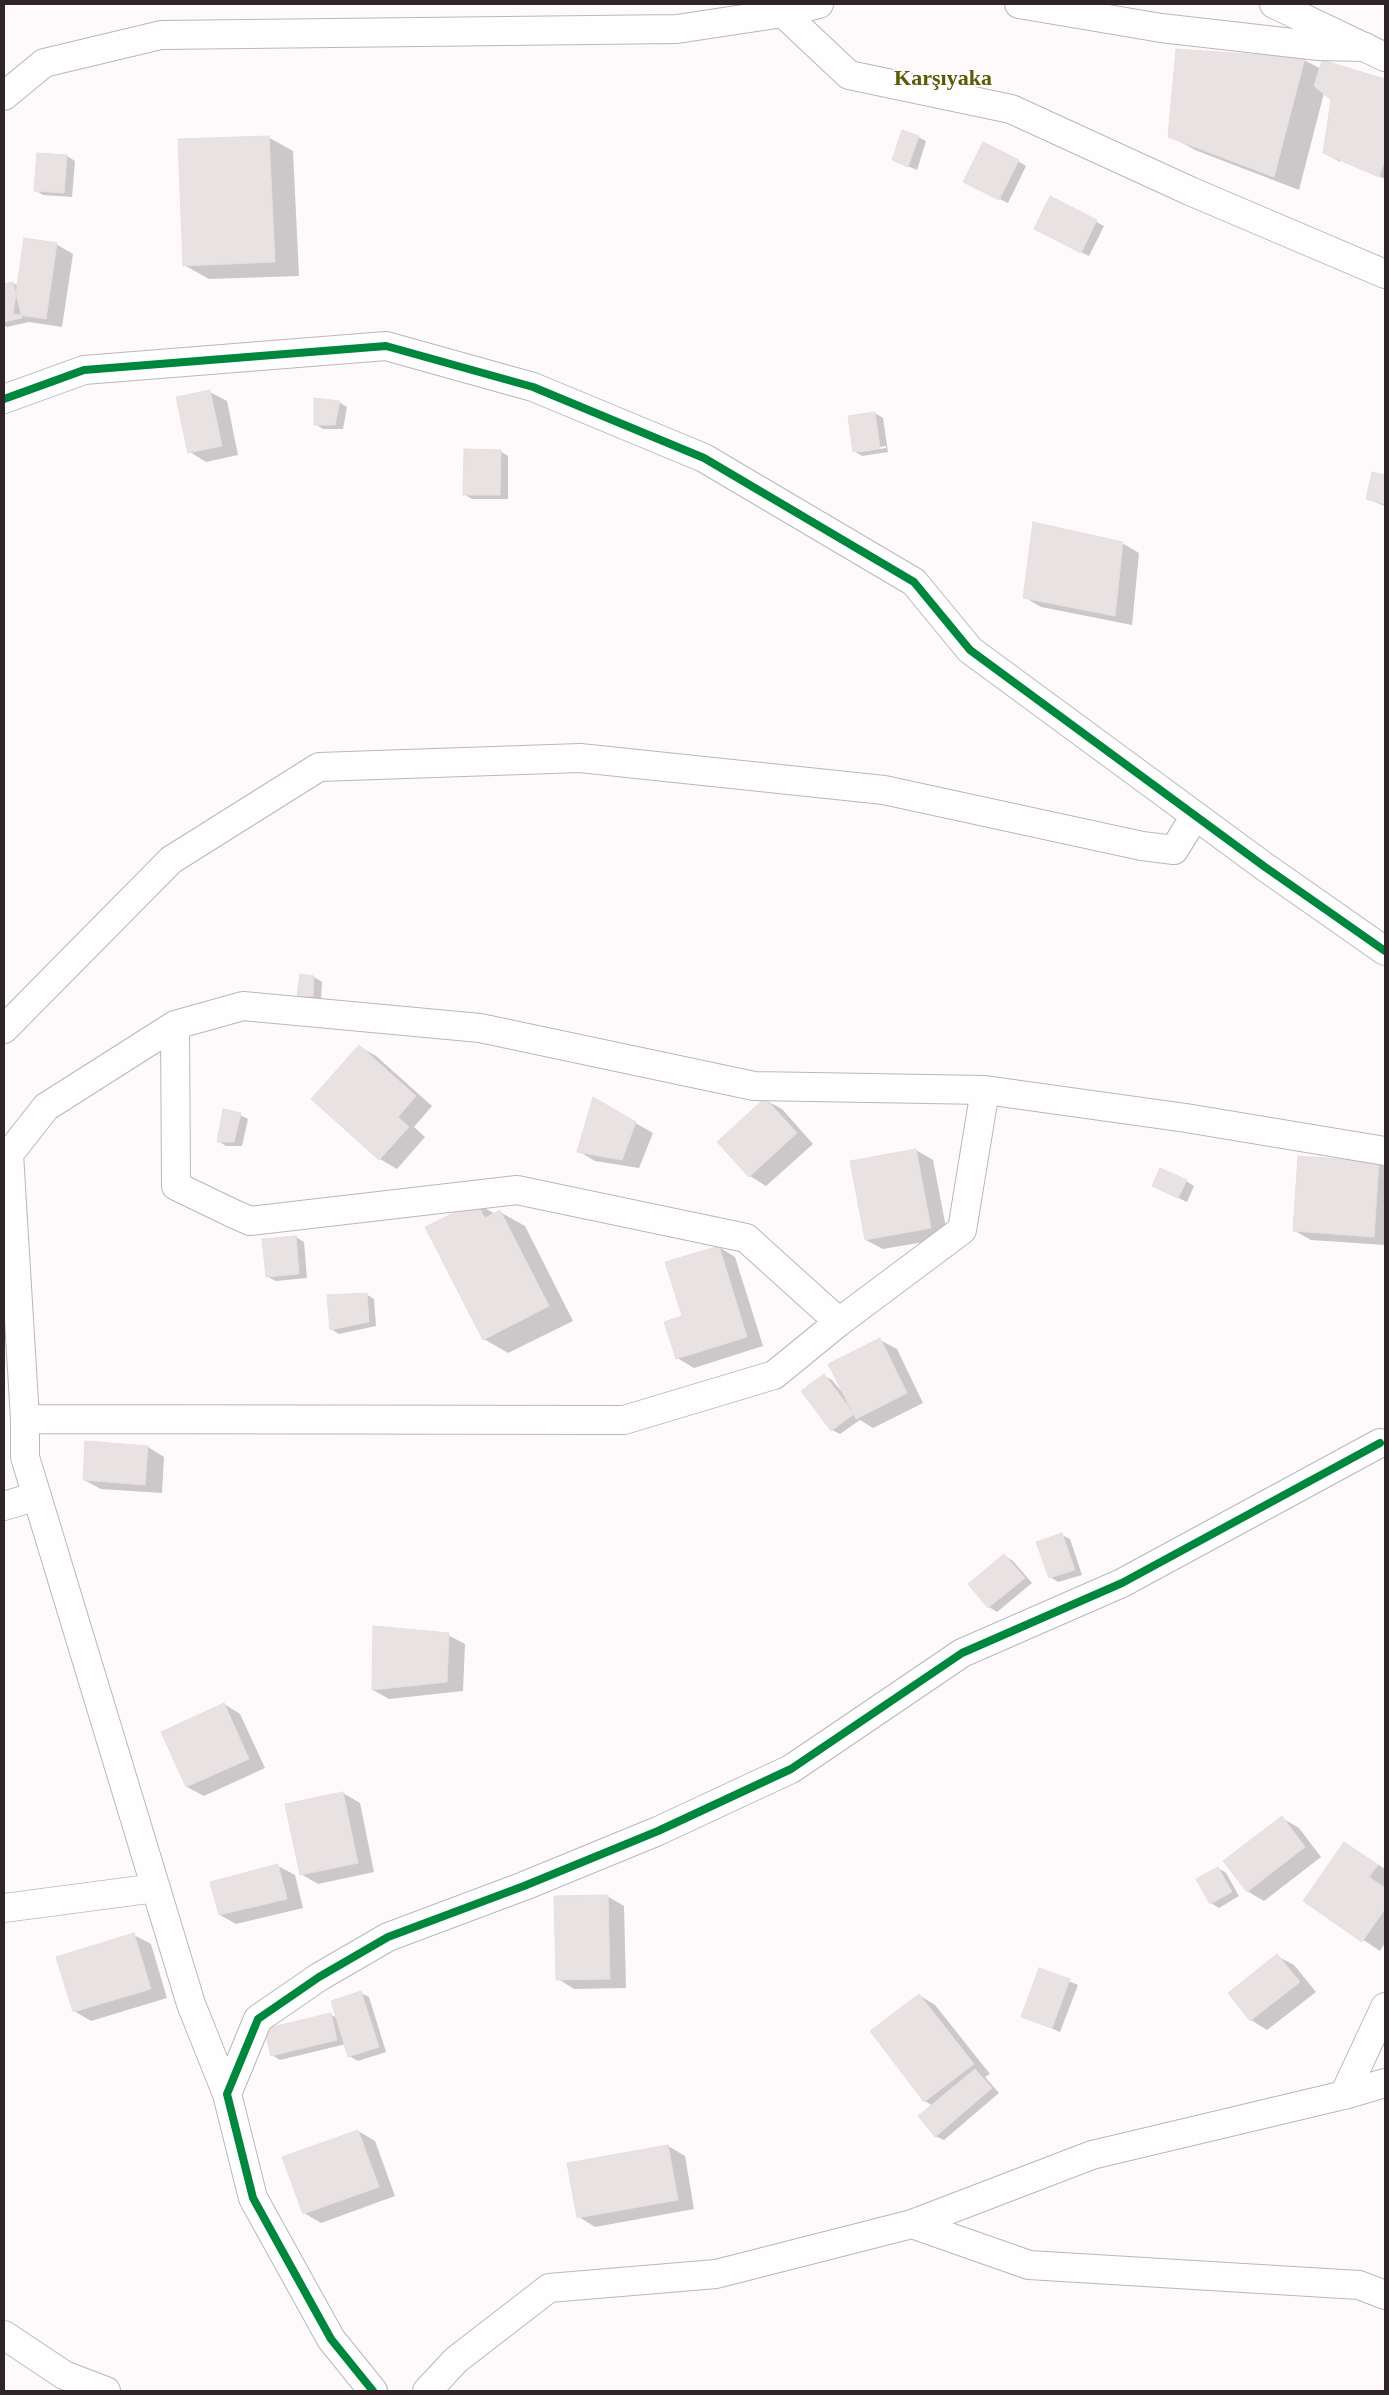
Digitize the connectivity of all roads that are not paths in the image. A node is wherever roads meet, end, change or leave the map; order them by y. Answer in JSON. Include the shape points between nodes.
{"nodes":[{"id":1,"x":753,"y":4,"type":"edge"},
{"id":2,"x":819,"y":4,"type":"edge"},
{"id":3,"x":1019,"y":4,"type":"edge"},
{"id":4,"x":1274,"y":4,"type":"edge"},
{"id":5,"x":783,"y":13,"type":"junction"},
{"id":6,"x":1375,"y":52,"type":"edge"},
{"id":7,"x":4,"y":96,"type":"edge"},
{"id":8,"x":1385,"y":274,"type":"edge"},
{"id":9,"x":4,"y":399,"type":"edge"},
{"id":10,"x":1195,"y":816,"type":"junction"},
{"id":11,"x":1385,"y":951,"type":"edge"},
{"id":12,"x":175,"y":1025,"type":"junction"},
{"id":13,"x":4,"y":1029,"type":"edge"},
{"id":14,"x":985,"y":1090,"type":"junction"},
{"id":15,"x":1385,"y":1151,"type":"edge"},
{"id":16,"x":6,"y":1155,"type":"edge"},
{"id":17,"x":839,"y":1322,"type":"junction"},
{"id":18,"x":25,"y":1419,"type":"junction"},
{"id":19,"x":1380,"y":1442,"type":"dead end"},
{"id":20,"x":37,"y":1496,"type":"junction"},
{"id":21,"x":4,"y":1506,"type":"edge"},
{"id":22,"x":156,"y":1888,"type":"junction"},
{"id":23,"x":4,"y":1908,"type":"edge"},
{"id":24,"x":1385,"y":2007,"type":"edge"},
{"id":25,"x":1385,"y":2083,"type":"edge"},
{"id":26,"x":227,"y":2094,"type":"junction"},
{"id":27,"x":1344,"y":2095,"type":"junction"},
{"id":28,"x":912,"y":2224,"type":"junction"},
{"id":29,"x":1385,"y":2296,"type":"edge"},
{"id":30,"x":4,"y":2336,"type":"edge"},
{"id":31,"x":106,"y":2391,"type":"edge"},
{"id":32,"x":373,"y":2391,"type":"edge"},
{"id":33,"x":427,"y":2391,"type":"edge"}],
"edges":[{"from":1,"to":5,"type":"street"},
{"from":2,"to":5,"type":"street"},
{"from":3,"to":6,"type":"street","via":[[1161,28]]},
{"from":4,"to":6,"type":"street"},
{"from":5,"to":7,"type":"street","via":[[676,29],[161,35],[44,63]]},
{"from":5,"to":8,"type":"street","via":[[849,75],[1011,109],[1190,191]]},
{"from":9,"to":10,"type":"street","via":[[84,370],[386,346],[533,387],[704,458],[914,582],[970,650]]},
{"from":10,"to":11,"type":"street"},
{"from":10,"to":13,"type":"street","via":[[1174,850],[1142,846],[884,790],[580,758],[319,767],[171,860]]},
{"from":12,"to":14,"type":"street","via":[[243,1006],[480,1028],[754,1086]]},
{"from":12,"to":16,"type":"street","via":[[46,1107]]},
{"from":12,"to":17,"type":"street","via":[[176,1186],[241,1217],[250,1221],[517,1190],[746,1238]]},
{"from":14,"to":15,"type":"street","via":[[1186,1118]]},
{"from":14,"to":17,"type":"street","via":[[962,1230]]},
{"from":16,"to":18,"type":"street"},
{"from":17,"to":18,"type":"street","via":[[774,1375],[624,1420]]},
{"from":18,"to":20,"type":"street","via":[[26,1457]]},
{"from":19,"to":26,"type":"street","via":[[1122,1583],[962,1653],[791,1769],[649,1834],[388,1937],[319,1977],[258,2019]]},
{"from":20,"to":21,"type":"street"},
{"from":20,"to":22,"type":"street"},
{"from":22,"to":23,"type":"street"},
{"from":22,"to":26,"type":"street","via":[[191,2004]]},
{"from":24,"to":27,"type":"street"},
{"from":25,"to":27,"type":"street"},
{"from":26,"to":32,"type":"street","via":[[252,2198],[330,2339]]},
{"from":27,"to":28,"type":"street","via":[[1092,2155]]},
{"from":28,"to":29,"type":"street","via":[[1029,2265],[1359,2285]]},
{"from":28,"to":33,"type":"street","via":[[716,2274],[549,2288],[456,2360]]},
{"from":30,"to":31,"type":"street","via":[[64,2375]]}]}
